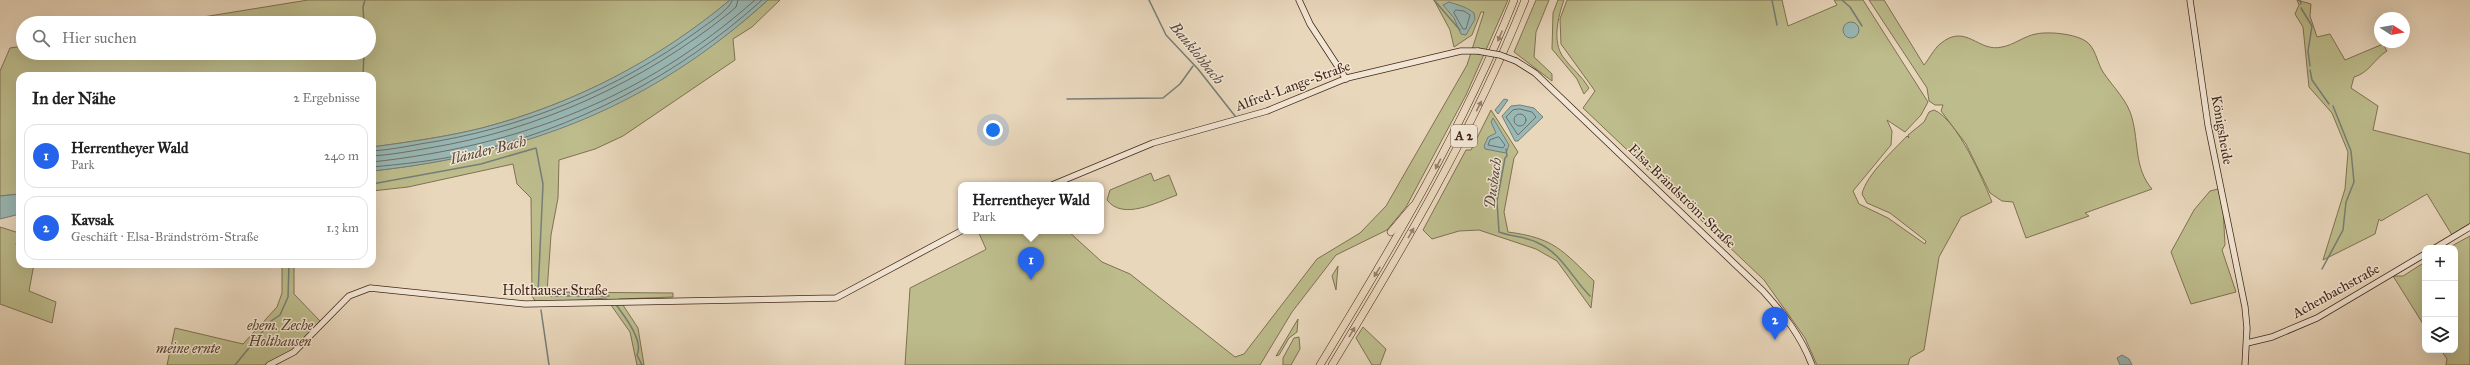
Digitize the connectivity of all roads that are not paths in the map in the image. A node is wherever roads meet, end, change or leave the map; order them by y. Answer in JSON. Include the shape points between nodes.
{"nodes":[{"id":1,"x":1299,"y":0,"type":"edge"},
{"id":2,"x":1514,"y":0,"type":"edge"},
{"id":3,"x":1525,"y":0,"type":"edge"},
{"id":4,"x":2190,"y":0,"type":"edge"},
{"id":5,"x":1516,"y":61,"type":"joint"},
{"id":6,"x":1346,"y":79,"type":"junction"},
{"id":7,"x":1059,"y":182,"type":"edge"},
{"id":8,"x":1418,"y":202,"type":"junction"},
{"id":9,"x":2470,"y":228,"type":"edge"},
{"id":10,"x":1391,"y":232,"type":"dead end"},
{"id":11,"x":958,"y":233,"type":"edge"},
{"id":12,"x":2441,"y":245,"type":"edge"},
{"id":13,"x":2422,"y":256,"type":"edge"},
{"id":14,"x":2247,"y":343,"type":"junction"},
{"id":15,"x":270,"y":365,"type":"edge"},
{"id":16,"x":1320,"y":365,"type":"edge"},
{"id":17,"x":1332,"y":365,"type":"edge"},
{"id":18,"x":1812,"y":365,"type":"edge"},
{"id":19,"x":2245,"y":365,"type":"edge"}],
"edges":[{"from":1,"to":6,"type":"street","via":[[1310,24]]},
{"from":2,"to":8,"type":"highway","number":"A 2","one_way":true,"via":[[1466,110]]},
{"from":17,"to":3,"type":"highway","number":"A 2","one_way":true,"via":[[1450,163],[1486,92]]},
{"from":4,"to":14,"type":"street","name":"Königsheide","via":[[2208,125],[2246,318]]},
{"from":5,"to":6,"type":"street","name":"Alfred-Lange-Straße","bridge":true,"via":[[1500,54],[1478,51],[1455,53]]},
{"from":5,"to":18,"type":"street","name":"Elsa-Brändström-Straße","via":[[1535,73],[1763,291],[1801,341]]},
{"from":6,"to":7,"type":"street","name":"Alfred-Lange-Straße","via":[[1267,110],[1163,140]]},
{"from":8,"to":10,"type":"highway","via":[[1406,212]]},
{"from":8,"to":16,"type":"highway","number":"A 2","one_way":true},
{"from":9,"to":12,"type":"street"},
{"from":11,"to":15,"type":"street","name":"Holthauser Straße","via":[[836,298],[529,304],[370,288],[349,296],[294,352]]},
{"from":13,"to":14,"type":"street","name":"Achenbachstraße","via":[[2317,318],[2272,337]]},
{"from":14,"to":19,"type":"street","name":"Königsheide"}]}
